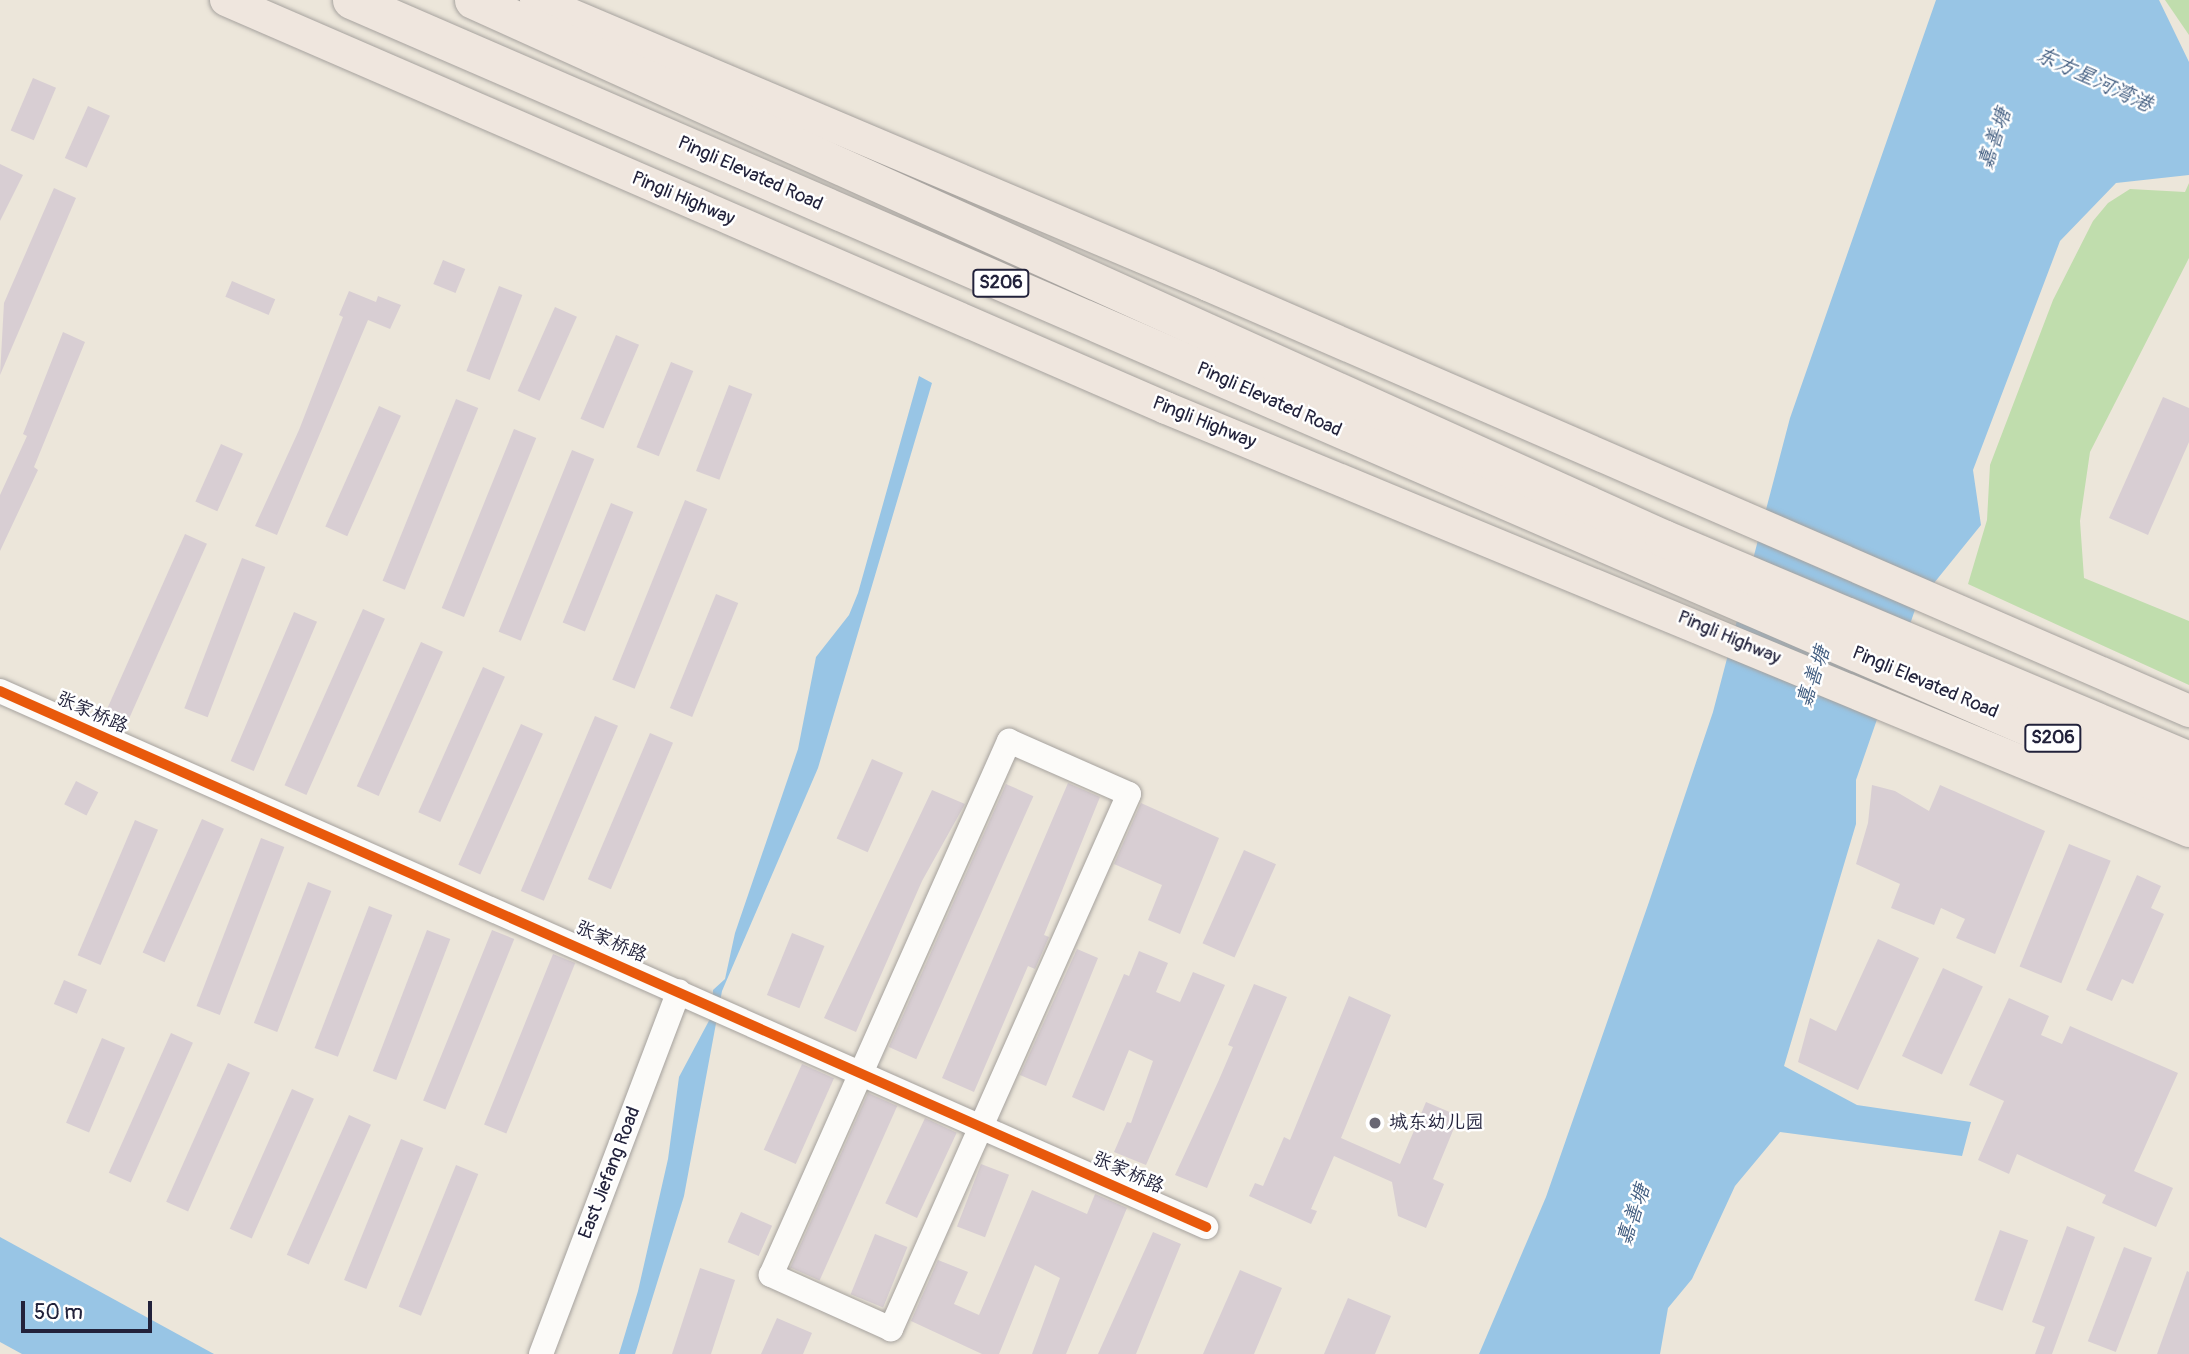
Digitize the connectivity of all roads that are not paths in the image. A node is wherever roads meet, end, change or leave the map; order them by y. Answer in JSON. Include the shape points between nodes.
{"nodes":[{"id":1,"x":226,"y":0,"type":"edge"},
{"id":2,"x":351,"y":0,"type":"edge"},
{"id":3,"x":473,"y":0,"type":"edge"},
{"id":4,"x":536,"y":0,"type":"edge"},
{"id":5,"x":0,"y":691,"type":"edge"},
{"id":6,"x":2189,"y":711,"type":"edge"},
{"id":7,"x":2189,"y":760,"type":"edge"},
{"id":8,"x":2189,"y":797,"type":"edge"},
{"id":9,"x":2189,"y":831,"type":"edge"},
{"id":10,"x":679,"y":991,"type":"junction"},
{"id":11,"x":862,"y":1073,"type":"junction"},
{"id":12,"x":981,"y":1126,"type":"junction"},
{"id":13,"x":1206,"y":1227,"type":"dead end"},
{"id":14,"x":541,"y":1354,"type":"edge"}],
"edges":[{"from":1,"to":9,"type":"main road","name":"Pingli Highway","via":[[1166,408]]},
{"from":2,"to":8,"type":"highway","name":"Pingli Elevated Road","number":"S206"},
{"from":3,"to":7,"type":"highway","name":"Pingli Elevated Road","number":"S206","via":[[1663,538]]},
{"from":4,"to":6,"type":"main road"},
{"from":5,"to":10,"type":"street","name":"张家桥路"},
{"from":10,"to":11,"type":"street","name":"张家桥路"},
{"from":10,"to":14,"type":"street","name":"East Jiefang Road"},
{"from":11,"to":12,"type":"street","name":"张家桥路"},
{"from":11,"to":12,"type":"street","via":[[771,1275],[783,1281],[891,1329]]},
{"from":11,"to":12,"type":"street","via":[[1009,741],[1129,794]]},
{"from":12,"to":13,"type":"street","name":"张家桥路"}]}
